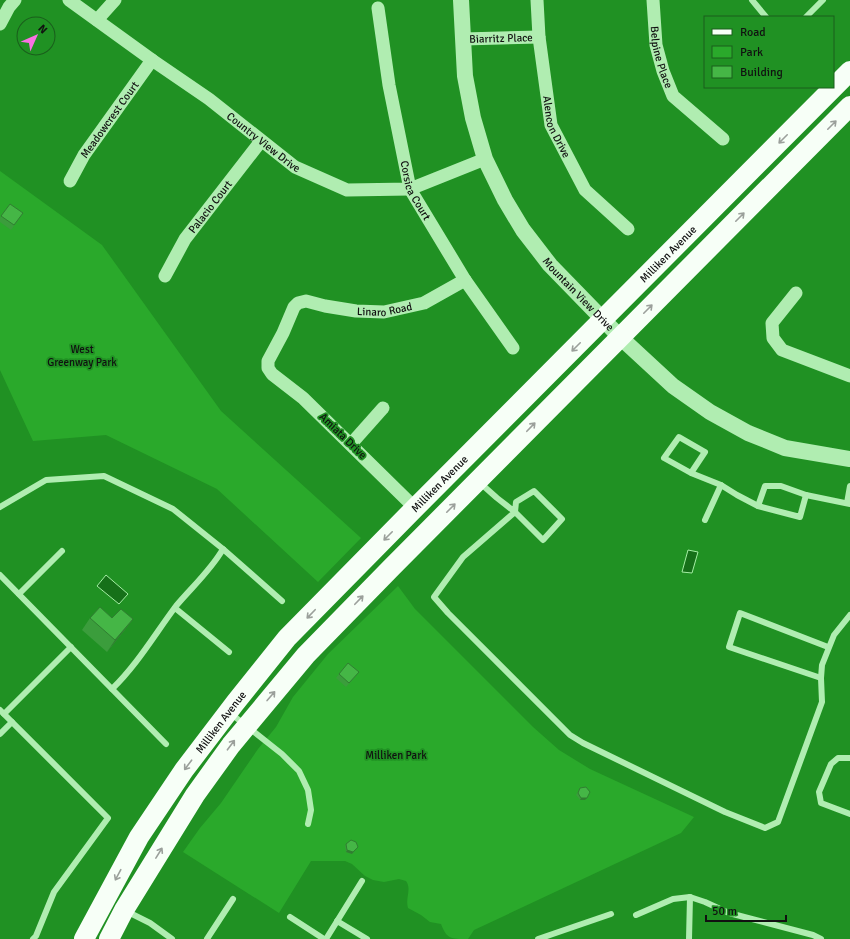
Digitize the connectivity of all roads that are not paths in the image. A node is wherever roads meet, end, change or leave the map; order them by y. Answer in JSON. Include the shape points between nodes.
{"nodes":[{"id":1,"x":15,"y":0,"type":"edge"},
{"id":2,"x":69,"y":0,"type":"edge"},
{"id":3,"x":115,"y":0,"type":"edge"},
{"id":4,"x":461,"y":0,"type":"edge"},
{"id":5,"x":537,"y":0,"type":"edge"},
{"id":6,"x":653,"y":0,"type":"edge"},
{"id":7,"x":752,"y":0,"type":"edge"},
{"id":8,"x":823,"y":0,"type":"edge"},
{"id":9,"x":378,"y":8,"type":"dead end"},
{"id":10,"x":765,"y":16,"type":"edge"},
{"id":11,"x":807,"y":16,"type":"edge"},
{"id":12,"x":97,"y":20,"type":"junction"},
{"id":13,"x":0,"y":24,"type":"edge"},
{"id":14,"x":539,"y":36,"type":"junction"},
{"id":15,"x":463,"y":39,"type":"junction"},
{"id":16,"x":152,"y":60,"type":"junction"},
{"id":17,"x":850,"y":71,"type":"edge"},
{"id":18,"x":834,"y":87,"type":"edge"},
{"id":19,"x":833,"y":88,"type":"edge"},
{"id":20,"x":850,"y":106,"type":"edge"},
{"id":21,"x":723,"y":139,"type":"dead end"},
{"id":22,"x":261,"y":141,"type":"junction"},
{"id":23,"x":485,"y":159,"type":"junction"},
{"id":24,"x":70,"y":181,"type":"dead end"},
{"id":25,"x":410,"y":189,"type":"junction"},
{"id":26,"x":628,"y":230,"type":"dead end"},
{"id":27,"x":165,"y":276,"type":"dead end"},
{"id":28,"x":465,"y":280,"type":"junction"},
{"id":29,"x":796,"y":293,"type":"dead end"},
{"id":30,"x":604,"y":320,"type":"junction"},
{"id":31,"x":620,"y":336,"type":"junction"},
{"id":32,"x":513,"y":348,"type":"dead end"},
{"id":33,"x":268,"y":368,"type":"joint"},
{"id":34,"x":850,"y":376,"type":"edge"},
{"id":35,"x":383,"y":408,"type":"dead end"},
{"id":36,"x":351,"y":444,"type":"junction"},
{"id":37,"x":850,"y":459,"type":"edge"},
{"id":38,"x":691,"y":473,"type":"junction"},
{"id":39,"x":478,"y":481,"type":"junction"},
{"id":40,"x":721,"y":485,"type":"junction"},
{"id":41,"x":850,"y":486,"type":"edge"},
{"id":42,"x":806,"y":495,"type":"junction"},
{"id":43,"x":848,"y":504,"type":"edge"},
{"id":44,"x":758,"y":506,"type":"junction"},
{"id":45,"x":0,"y":508,"type":"edge"},
{"id":46,"x":415,"y":508,"type":"junction"},
{"id":47,"x":515,"y":512,"type":"junction"},
{"id":48,"x":705,"y":520,"type":"dead end"},
{"id":49,"x":223,"y":549,"type":"junction"},
{"id":50,"x":62,"y":552,"type":"dead end"},
{"id":51,"x":0,"y":575,"type":"edge"},
{"id":52,"x":19,"y":594,"type":"junction"},
{"id":53,"x":282,"y":601,"type":"dead end"},
{"id":54,"x":175,"y":608,"type":"junction"},
{"id":55,"x":850,"y":615,"type":"edge"},
{"id":56,"x":828,"y":647,"type":"junction"},
{"id":57,"x":71,"y":648,"type":"junction"},
{"id":58,"x":229,"y":652,"type":"dead end"},
{"id":59,"x":821,"y":678,"type":"junction"},
{"id":60,"x":112,"y":689,"type":"junction"},
{"id":61,"x":2,"y":712,"type":"edge"},
{"id":62,"x":228,"y":712,"type":"junction"},
{"id":63,"x":12,"y":722,"type":"junction"},
{"id":64,"x":246,"y":726,"type":"junction"},
{"id":65,"x":0,"y":734,"type":"edge"},
{"id":66,"x":166,"y":744,"type":"dead end"},
{"id":67,"x":850,"y":758,"type":"edge"},
{"id":68,"x":850,"y":814,"type":"edge"},
{"id":69,"x":308,"y":824,"type":"dead end"},
{"id":70,"x":362,"y":881,"type":"dead end"},
{"id":71,"x":690,"y":897,"type":"junction"},
{"id":72,"x":233,"y":899,"type":"dead end"},
{"id":73,"x":124,"y":910,"type":"junction"},
{"id":74,"x":611,"y":914,"type":"dead end"},
{"id":75,"x":636,"y":915,"type":"dead end"},
{"id":76,"x":290,"y":917,"type":"dead end"},
{"id":77,"x":337,"y":921,"type":"junction"},
{"id":78,"x":33,"y":939,"type":"edge"},
{"id":79,"x":84,"y":939,"type":"edge"},
{"id":80,"x":109,"y":939,"type":"edge"},
{"id":81,"x":172,"y":939,"type":"edge"},
{"id":82,"x":208,"y":939,"type":"edge"},
{"id":83,"x":325,"y":939,"type":"edge"},
{"id":84,"x":367,"y":939,"type":"edge"},
{"id":85,"x":538,"y":939,"type":"edge"},
{"id":86,"x":689,"y":939,"type":"edge"},
{"id":87,"x":821,"y":939,"type":"edge"}],
"edges":[{"from":1,"to":13,"type":"street"},
{"from":2,"to":12,"type":"street","name":"Country View Drive"},
{"from":3,"to":12,"type":"street"},
{"from":4,"to":15,"type":"street","name":"Mountain View Drive"},
{"from":5,"to":14,"type":"street","name":"Alencon Drive"},
{"from":6,"to":21,"type":"street","name":"Belpine Place","via":[[656,45],[673,96]]},
{"from":7,"to":10,"type":"lane"},
{"from":8,"to":11,"type":"lane"},
{"from":9,"to":25,"type":"street","name":"Corsica Court","via":[[389,85]]},
{"from":12,"to":16,"type":"street","name":"Country View Drive"},
{"from":14,"to":15,"type":"street","name":"Biarritz Place"},
{"from":14,"to":26,"type":"street","name":"Alencon Drive","via":[[551,125],[584,190]]},
{"from":15,"to":23,"type":"street","name":"Mountain View Drive","via":[[465,76],[472,118]]},
{"from":16,"to":22,"type":"street","name":"Country View Drive","via":[[209,99]]},
{"from":16,"to":24,"type":"street","name":"Meadowcrest Court","via":[[84,155]]},
{"from":17,"to":18,"type":"main road","name":"Milliken Avenue","one_way":true},
{"from":19,"to":30,"type":"main road","name":"Milliken Avenue","one_way":true},
{"from":31,"to":20,"type":"main road","name":"Milliken Avenue","one_way":true},
{"from":22,"to":25,"type":"street","name":"Country View Drive","via":[[295,167],[347,190]]},
{"from":22,"to":27,"type":"street","name":"Palacio Court","via":[[185,239]]},
{"from":23,"to":25,"type":"street","name":"Country View Drive"},
{"from":23,"to":30,"type":"street","name":"Mountain View Drive","via":[[523,230],[550,265]]},
{"from":25,"to":28,"type":"street","name":"Corsica Court"},
{"from":28,"to":32,"type":"street","name":"Corsica Court"},
{"from":28,"to":33,"type":"street","name":"Linaro Road","via":[[424,303],[384,312],[356,311],[306,301],[298,302],[268,361]]},
{"from":29,"to":34,"type":"street","via":[[772,323],[773,338],[782,350]]},
{"from":30,"to":31,"type":"street","name":"Mountain View Drive"},
{"from":30,"to":46,"type":"main road","name":"Milliken Avenue","one_way":true},
{"from":31,"to":37,"type":"street","name":"Mountain View Drive","via":[[673,386],[710,412],[748,433],[785,448]]},
{"from":39,"to":31,"type":"main road","name":"Milliken Avenue","one_way":true},
{"from":33,"to":36,"type":"street","name":"Amiata Drive"},
{"from":35,"to":36,"type":"street"},
{"from":36,"to":46,"type":"street","name":"Amiata Drive"},
{"from":38,"to":38,"type":"lane","via":[[664,458],[679,436],[705,452]]},
{"from":38,"to":40,"type":"lane"},
{"from":39,"to":47,"type":"lane"},
{"from":64,"to":39,"type":"main road","name":"Milliken Avenue","one_way":true,"via":[[306,655]]},
{"from":40,"to":44,"type":"lane"},
{"from":40,"to":48,"type":"lane"},
{"from":41,"to":43,"type":"lane"},
{"from":42,"to":43,"type":"lane"},
{"from":42,"to":44,"type":"lane","via":[[781,486],[765,486]]},
{"from":42,"to":44,"type":"lane","via":[[800,517]]},
{"from":45,"to":49,"type":"lane","via":[[46,480],[104,476],[173,509]]},
{"from":46,"to":62,"type":"main road","name":"Milliken Avenue","one_way":true,"via":[[287,638]]},
{"from":47,"to":47,"type":"lane","via":[[543,540],[562,519],[534,491],[516,502]]},
{"from":47,"to":59,"type":"lane","via":[[463,557],[434,597],[570,735],[582,743],[725,812],[765,828],[778,822],[786,801],[822,702]]},
{"from":49,"to":53,"type":"lane"},
{"from":49,"to":54,"type":"lane","via":[[217,560]]},
{"from":50,"to":52,"type":"lane"},
{"from":51,"to":52,"type":"lane"},
{"from":52,"to":57,"type":"lane"},
{"from":54,"to":58,"type":"lane"},
{"from":54,"to":60,"type":"lane","via":[[125,676]]},
{"from":55,"to":56,"type":"lane"},
{"from":56,"to":59,"type":"lane"},
{"from":56,"to":59,"type":"lane","via":[[740,614],[729,647]]},
{"from":57,"to":60,"type":"lane"},
{"from":57,"to":61,"type":"lane"},
{"from":60,"to":66,"type":"lane"},
{"from":61,"to":63,"type":"lane"},
{"from":62,"to":64,"type":"lane"},
{"from":62,"to":79,"type":"main road","name":"Milliken Avenue","one_way":true,"via":[[184,770],[139,837]]},
{"from":63,"to":65,"type":"lane"},
{"from":63,"to":78,"type":"lane","via":[[108,818],[54,892]]},
{"from":64,"to":69,"type":"lane","via":[[282,754],[299,772],[308,790]]},
{"from":73,"to":64,"type":"main road","name":"Milliken Avenue","one_way":true,"via":[[195,795]]},
{"from":67,"to":68,"type":"lane","via":[[838,758],[831,764],[819,792],[822,803]]},
{"from":70,"to":77,"type":"lane"},
{"from":71,"to":75,"type":"lane","via":[[673,899]]},
{"from":71,"to":86,"type":"lane"},
{"from":71,"to":87,"type":"lane","via":[[730,913]]},
{"from":72,"to":82,"type":"lane"},
{"from":73,"to":80,"type":"main road","name":"Milliken Avenue"},
{"from":73,"to":81,"type":"lane","via":[[150,923]]},
{"from":74,"to":85,"type":"lane"},
{"from":76,"to":83,"type":"lane"},
{"from":77,"to":83,"type":"lane"},
{"from":77,"to":84,"type":"lane"}]}
